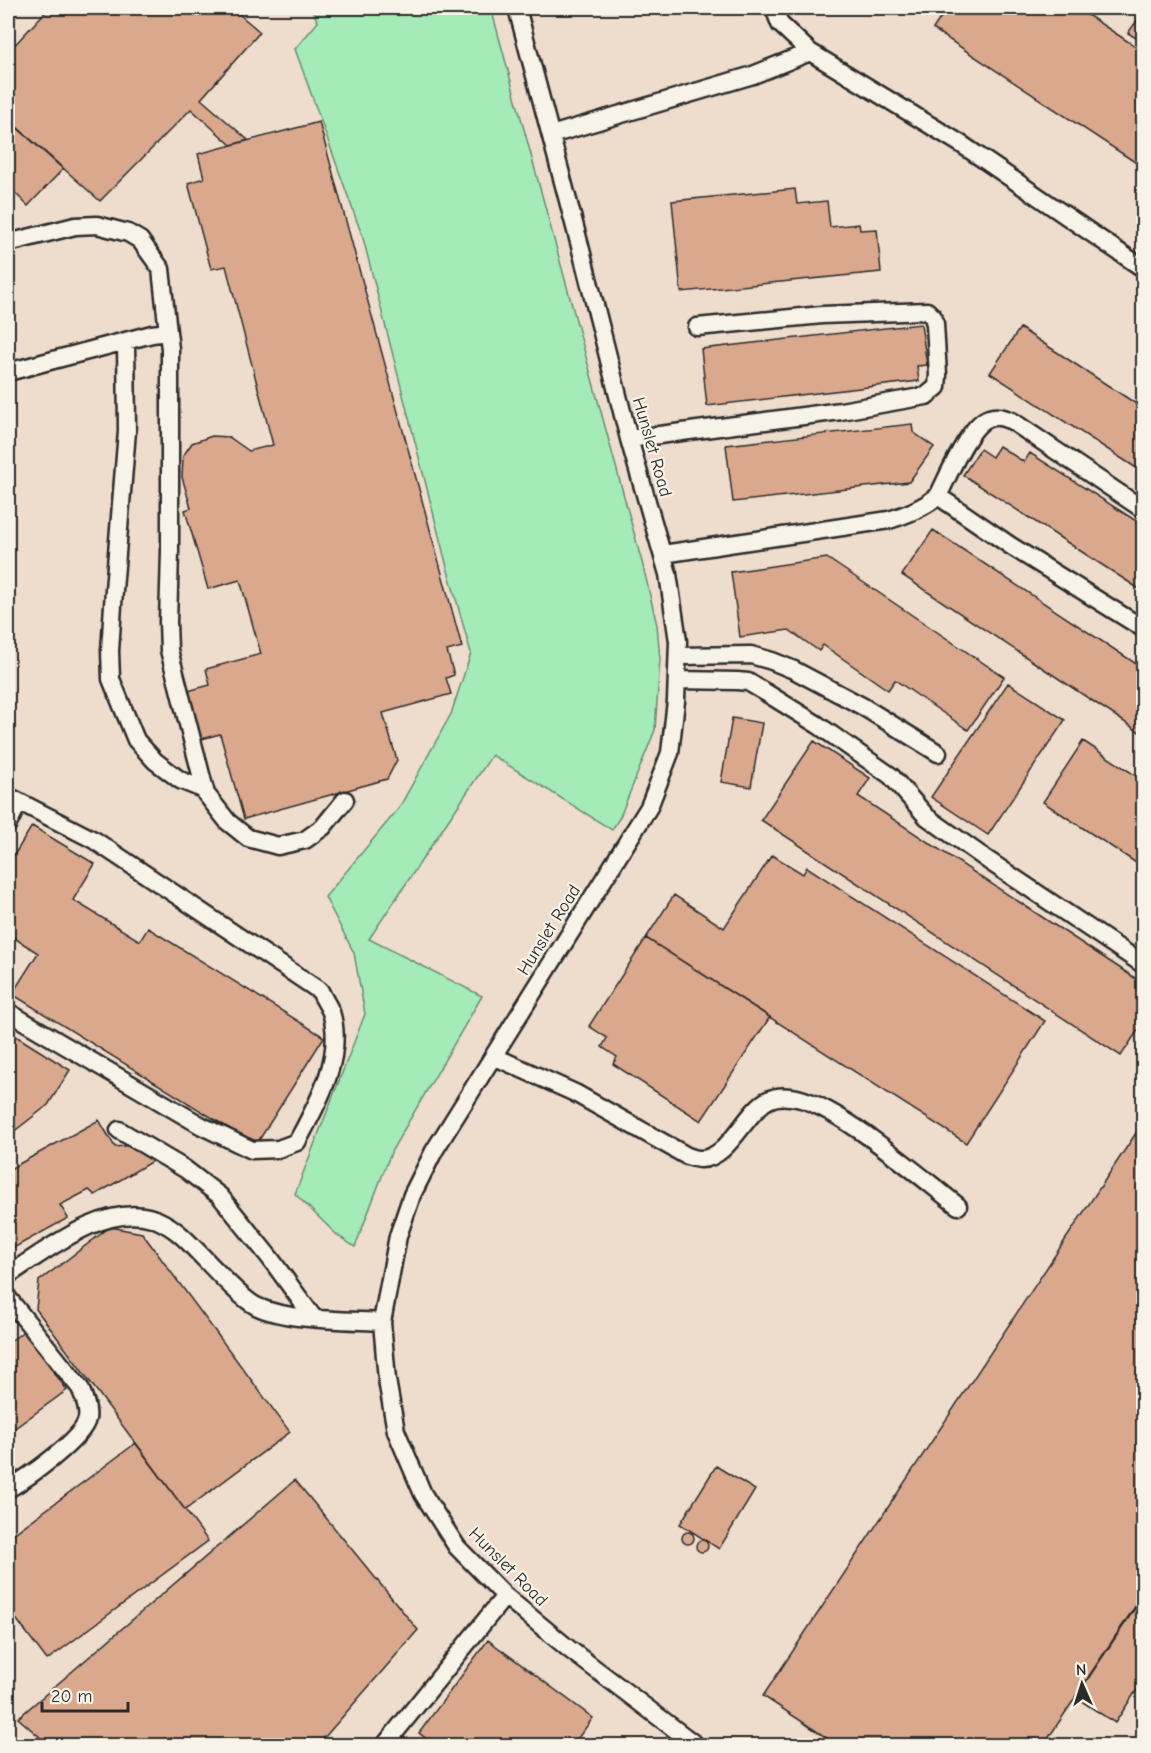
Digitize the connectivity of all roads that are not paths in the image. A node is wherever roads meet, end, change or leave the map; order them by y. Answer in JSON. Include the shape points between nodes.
{"nodes":[{"id":1,"x":517,"y":8,"type":"edge"},
{"id":2,"x":774,"y":8,"type":"edge"},
{"id":3,"x":810,"y":52,"type":"junction"},
{"id":4,"x":551,"y":135,"type":"junction"},
{"id":5,"x":8,"y":243,"type":"edge"},
{"id":6,"x":1143,"y":269,"type":"edge"},
{"id":7,"x":697,"y":327,"type":"dead end"},
{"id":8,"x":168,"y":332,"type":"junction"},
{"id":9,"x":126,"y":341,"type":"junction"},
{"id":10,"x":8,"y":372,"type":"edge"},
{"id":11,"x":628,"y":439,"type":"junction"},
{"id":12,"x":938,"y":496,"type":"junction"},
{"id":13,"x":1143,"y":510,"type":"edge"},
{"id":14,"x":663,"y":554,"type":"junction"},
{"id":15,"x":1143,"y":629,"type":"edge"},
{"id":16,"x":678,"y":656,"type":"junction"},
{"id":17,"x":677,"y":680,"type":"junction"},
{"id":18,"x":938,"y":753,"type":"dead end"},
{"id":19,"x":205,"y":790,"type":"junction"},
{"id":20,"x":13,"y":799,"type":"edge"},
{"id":21,"x":345,"y":800,"type":"dead end"},
{"id":22,"x":8,"y":824,"type":"edge"},
{"id":23,"x":1141,"y":963,"type":"dead end"},
{"id":24,"x":8,"y":1012,"type":"edge"},
{"id":25,"x":493,"y":1056,"type":"junction"},
{"id":26,"x":119,"y":1130,"type":"dead end"},
{"id":27,"x":958,"y":1206,"type":"dead end"},
{"id":28,"x":8,"y":1275,"type":"edge"},
{"id":29,"x":8,"y":1298,"type":"edge"},
{"id":30,"x":313,"y":1317,"type":"junction"},
{"id":31,"x":382,"y":1322,"type":"junction"},
{"id":32,"x":8,"y":1489,"type":"edge"},
{"id":33,"x":505,"y":1596,"type":"junction"},
{"id":34,"x":384,"y":1746,"type":"edge"},
{"id":35,"x":697,"y":1746,"type":"edge"}],
"edges":[{"from":1,"to":4,"type":"lane","name":"Hunslet Road"},
{"from":2,"to":3,"type":"lane","via":[[780,24]]},
{"from":3,"to":4,"type":"lane","via":[[742,79]]},
{"from":3,"to":6,"type":"lane","via":[[961,144]]},
{"from":4,"to":11,"type":"lane","name":"Hunslet Road"},
{"from":5,"to":8,"type":"lane","via":[[75,226],[97,225],[128,233],[140,240],[161,269]]},
{"from":7,"to":11,"type":"lane","via":[[822,315],[927,312],[935,324],[937,387],[917,399]]},
{"from":8,"to":9,"type":"lane"},
{"from":8,"to":19,"type":"lane","via":[[169,650]]},
{"from":9,"to":10,"type":"lane"},
{"from":9,"to":19,"type":"lane","via":[[127,431],[111,679],[136,740],[180,780]]},
{"from":11,"to":14,"type":"lane","name":"Hunslet Road"},
{"from":12,"to":13,"type":"lane","via":[[972,433],[987,418],[1001,416]]},
{"from":12,"to":14,"type":"lane","via":[[911,513],[889,520]]},
{"from":12,"to":15,"type":"lane"},
{"from":14,"to":16,"type":"lane","name":"Hunslet Road"},
{"from":16,"to":17,"type":"lane","name":"Hunslet Road"},
{"from":16,"to":18,"type":"lane","via":[[751,655],[772,661],[862,706]]},
{"from":17,"to":23,"type":"lane","via":[[748,682],[765,692],[891,776],[927,816],[980,855]]},
{"from":17,"to":25,"type":"lane","name":"Hunslet Road","via":[[670,753],[649,807]]},
{"from":19,"to":21,"type":"lane","via":[[228,822],[248,838],[278,846],[305,840],[323,827]]},
{"from":20,"to":22,"type":"lane"},
{"from":20,"to":24,"type":"lane","via":[[94,840],[320,991],[331,1012],[333,1056],[325,1084],[297,1142],[279,1149],[252,1150],[202,1126]]},
{"from":25,"to":27,"type":"lane","via":[[575,1093],[699,1160],[718,1152],[764,1102],[780,1097],[803,1100],[846,1122]]},
{"from":25,"to":31,"type":"lane","name":"Hunslet Road","via":[[412,1194],[398,1236]]},
{"from":26,"to":30,"type":"lane","via":[[220,1196]]},
{"from":28,"to":30,"type":"lane","via":[[76,1232],[108,1218],[133,1214],[152,1218],[178,1232],[255,1305],[282,1314]]},
{"from":29,"to":32,"type":"lane","via":[[80,1388],[87,1417],[76,1438]]},
{"from":30,"to":31,"type":"lane"},
{"from":31,"to":33,"type":"lane","name":"Hunslet Road","via":[[396,1431],[423,1494],[457,1546]]},
{"from":33,"to":34,"type":"lane"},
{"from":33,"to":35,"type":"lane","name":"Hunslet Road"}]}
